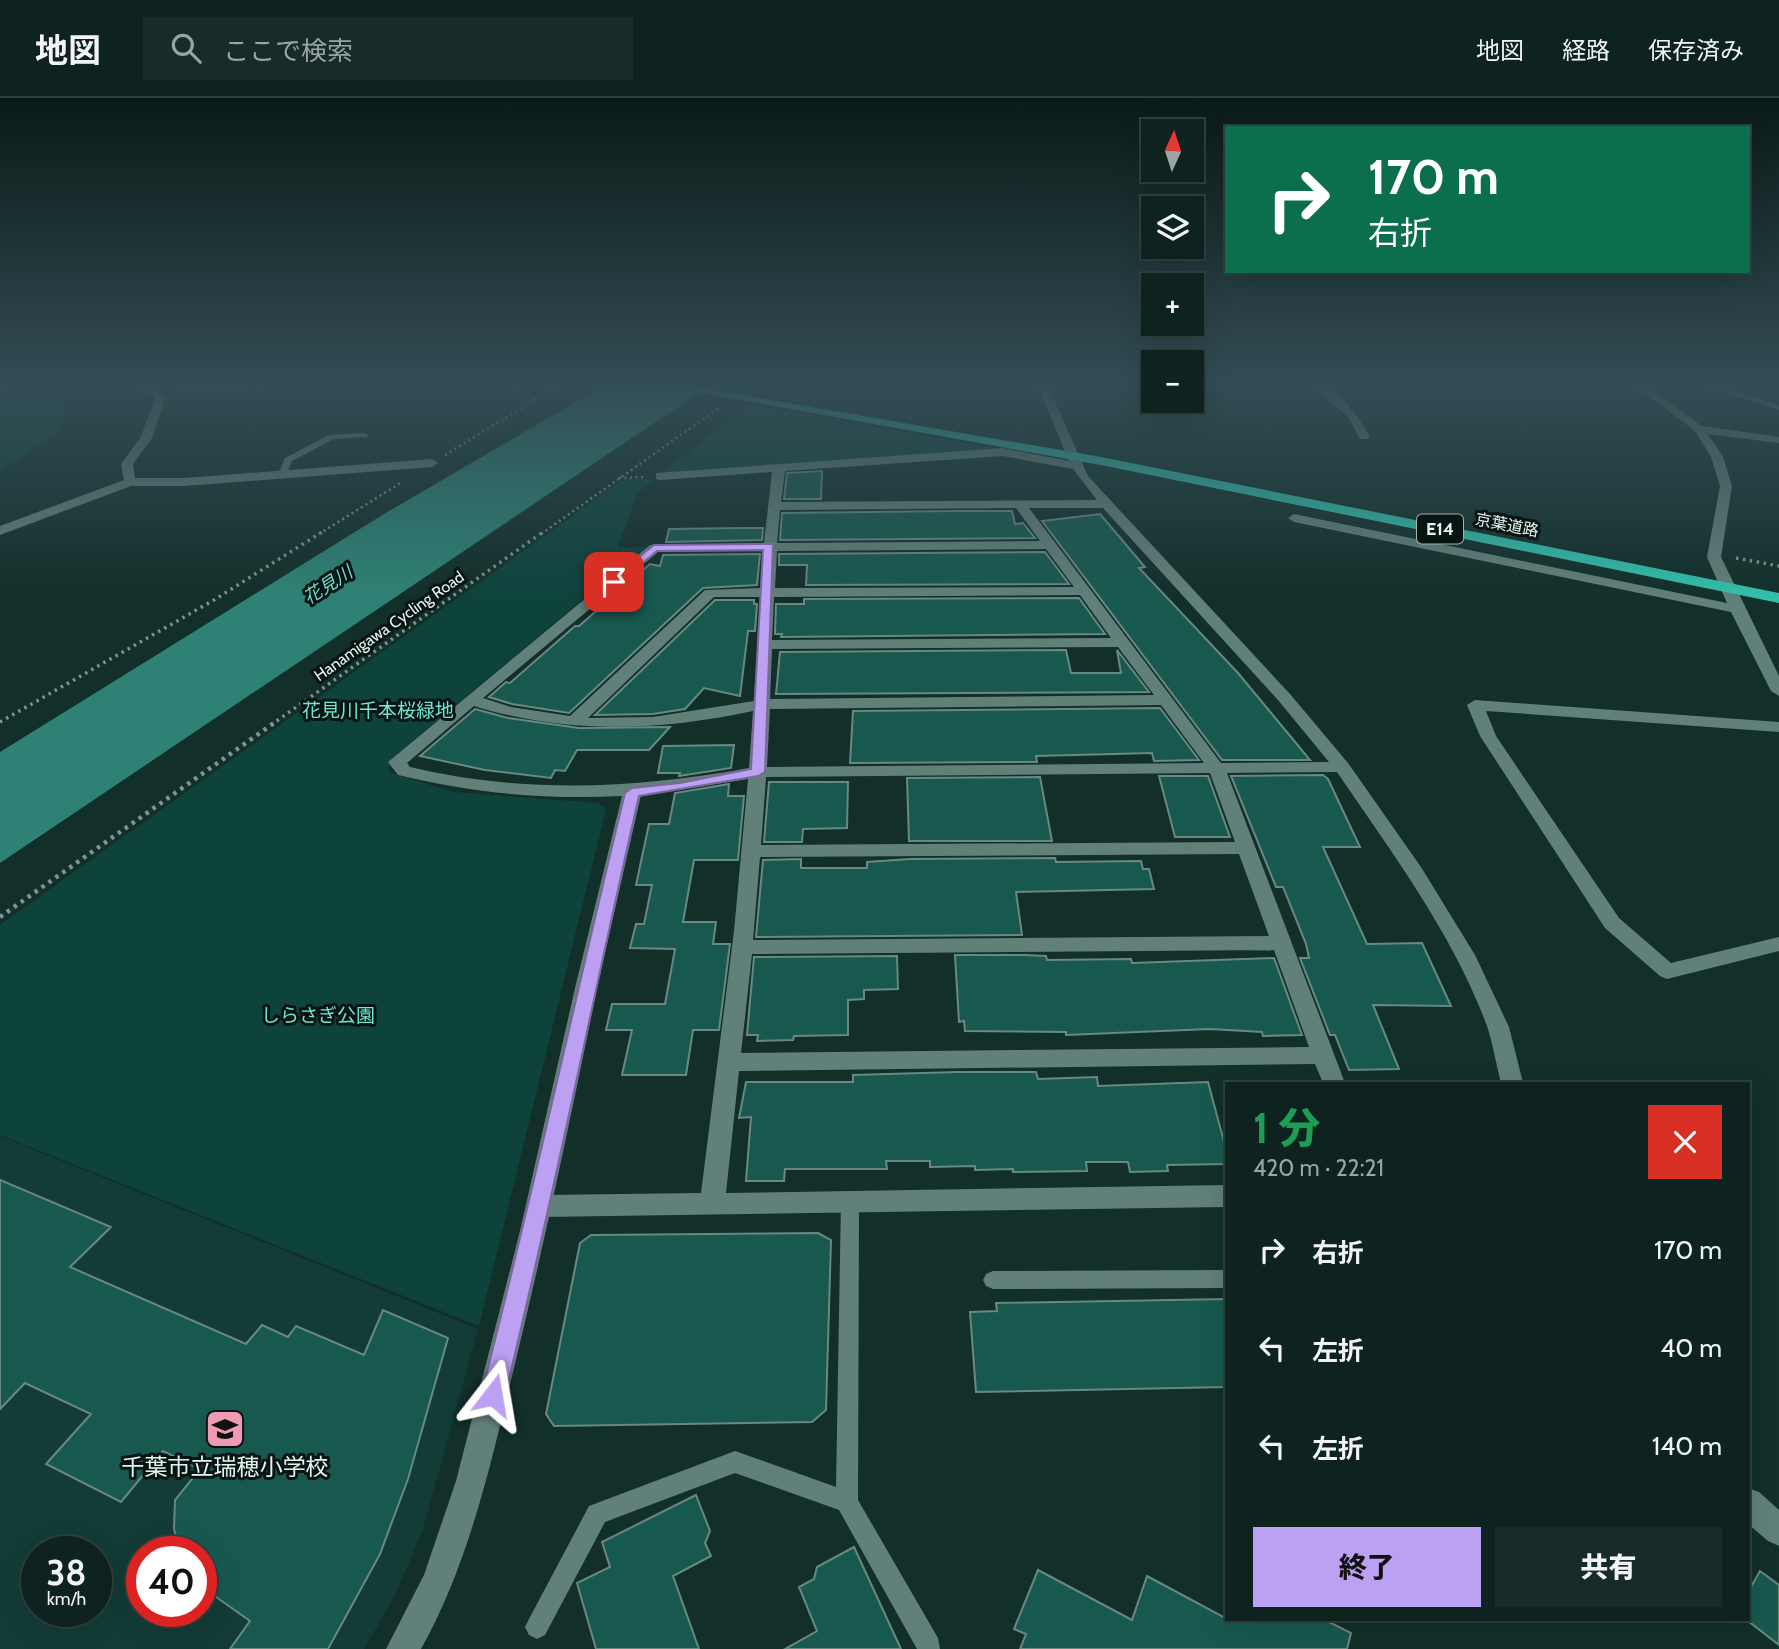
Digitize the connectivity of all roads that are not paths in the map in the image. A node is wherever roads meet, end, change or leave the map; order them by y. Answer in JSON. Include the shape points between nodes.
{"nodes":[{"id":1,"x":134,"y":454,"type":"edge"},
{"id":2,"x":299,"y":454,"type":"edge"},
{"id":3,"x":970,"y":454,"type":"edge"},
{"id":4,"x":1015,"y":454,"type":"edge"},
{"id":5,"x":1071,"y":454,"type":"edge"},
{"id":6,"x":1089,"y":454,"type":"edge"},
{"id":7,"x":1091,"y":454,"type":"edge"},
{"id":8,"x":1715,"y":454,"type":"edge"},
{"id":9,"x":1105,"y":457,"type":"junction"},
{"id":10,"x":432,"y":463,"type":"road end"},
{"id":11,"x":1075,"y":466,"type":"junction"},
{"id":12,"x":779,"y":468,"type":"junction"},
{"id":13,"x":282,"y":475,"type":"junction"},
{"id":14,"x":660,"y":476,"type":"road end"},
{"id":15,"x":130,"y":482,"type":"junction"},
{"id":16,"x":1108,"y":504,"type":"junction"},
{"id":17,"x":1020,"y":505,"type":"junction"},
{"id":18,"x":774,"y":506,"type":"junction"},
{"id":19,"x":1294,"y":519,"type":"dead end"},
{"id":20,"x":0,"y":531,"type":"edge"},
{"id":21,"x":1050,"y":545,"type":"junction"},
{"id":22,"x":769,"y":547,"type":"junction"},
{"id":23,"x":1779,"y":586,"type":"edge"},
{"id":24,"x":1084,"y":591,"type":"junction"},
{"id":25,"x":766,"y":593,"type":"junction"},
{"id":26,"x":1779,"y":598,"type":"edge"},
{"id":27,"x":1736,"y":607,"type":"junction"},
{"id":28,"x":1122,"y":642,"type":"junction"},
{"id":29,"x":766,"y":645,"type":"junction"},
{"id":30,"x":1779,"y":689,"type":"edge"},
{"id":31,"x":472,"y":700,"type":"junction"},
{"id":32,"x":1166,"y":700,"type":"junction"},
{"id":33,"x":762,"y":704,"type":"junction"},
{"id":34,"x":573,"y":723,"type":"junction"},
{"id":35,"x":1779,"y":727,"type":"edge"},
{"id":36,"x":1342,"y":767,"type":"junction"},
{"id":37,"x":1216,"y":769,"type":"junction"},
{"id":38,"x":758,"y":772,"type":"junction"},
{"id":39,"x":632,"y":793,"type":"junction"},
{"id":40,"x":1247,"y":848,"type":"junction"},
{"id":41,"x":750,"y":851,"type":"junction"},
{"id":42,"x":1282,"y":943,"type":"junction"},
{"id":43,"x":1779,"y":944,"type":"edge"},
{"id":44,"x":740,"y":947,"type":"junction"},
{"id":45,"x":1324,"y":1055,"type":"junction"},
{"id":46,"x":729,"y":1062,"type":"junction"},
{"id":47,"x":1334,"y":1082,"type":"edge"},
{"id":48,"x":1512,"y":1082,"type":"edge"},
{"id":49,"x":1225,"y":1196,"type":"edge"},
{"id":50,"x":850,"y":1200,"type":"junction"},
{"id":51,"x":712,"y":1201,"type":"junction"},
{"id":52,"x":541,"y":1206,"type":"junction"},
{"id":53,"x":1225,"y":1279,"type":"edge"},
{"id":54,"x":993,"y":1280,"type":"dead end"},
{"id":55,"x":847,"y":1502,"type":"junction"},
{"id":56,"x":1750,"y":1505,"type":"edge"},
{"id":57,"x":1779,"y":1530,"type":"edge"},
{"id":58,"x":537,"y":1627,"type":"dead end"},
{"id":59,"x":929,"y":1647,"type":"edge"},
{"id":60,"x":403,"y":1649,"type":"edge"}],
"edges":[{"from":1,"to":15,"type":"street","via":[[127,464]]},
{"from":2,"to":13,"type":"lane","via":[[288,460]]},
{"from":3,"to":12,"type":"street"},
{"from":4,"to":11,"type":"street"},
{"from":5,"to":11,"type":"street"},
{"from":6,"to":9,"type":"highway","name":"京葉道路","number":"E14"},
{"from":7,"to":9,"type":"highway","name":"京葉道路","number":"E14"},
{"from":8,"to":27,"type":"street","via":[[1726,486],[1714,555]]},
{"from":9,"to":23,"type":"highway","name":"京葉道路","number":"E14"},
{"from":9,"to":26,"type":"highway","name":"京葉道路","number":"E14"},
{"from":10,"to":13,"type":"street"},
{"from":11,"to":16,"type":"street"},
{"from":12,"to":14,"type":"street"},
{"from":12,"to":18,"type":"street"},
{"from":13,"to":15,"type":"street"},
{"from":15,"to":20,"type":"street"},
{"from":16,"to":17,"type":"street"},
{"from":16,"to":36,"type":"street"},
{"from":17,"to":18,"type":"street"},
{"from":17,"to":21,"type":"street"},
{"from":18,"to":22,"type":"street"},
{"from":19,"to":27,"type":"street"},
{"from":21,"to":22,"type":"street"},
{"from":21,"to":24,"type":"street"},
{"from":22,"to":25,"type":"street"},
{"from":22,"to":31,"type":"street","via":[[654,548]]},
{"from":24,"to":25,"type":"street"},
{"from":24,"to":28,"type":"street"},
{"from":25,"to":29,"type":"street"},
{"from":25,"to":34,"type":"street","via":[[710,593]]},
{"from":27,"to":30,"type":"street"},
{"from":28,"to":29,"type":"street"},
{"from":28,"to":32,"type":"street"},
{"from":29,"to":33,"type":"street"},
{"from":31,"to":34,"type":"street","via":[[499,710]]},
{"from":31,"to":39,"type":"street","via":[[397,762],[404,772],[500,791]]},
{"from":32,"to":33,"type":"street"},
{"from":32,"to":37,"type":"street"},
{"from":33,"to":34,"type":"street","via":[[654,723]]},
{"from":33,"to":38,"type":"street"},
{"from":35,"to":43,"type":"street","via":[[1475,705],[1488,736],[1612,923],[1667,971]]},
{"from":36,"to":37,"type":"street"},
{"from":36,"to":48,"type":"street","via":[[1465,955],[1498,1027]]},
{"from":37,"to":38,"type":"street"},
{"from":37,"to":40,"type":"street"},
{"from":38,"to":39,"type":"street"},
{"from":38,"to":41,"type":"street"},
{"from":39,"to":52,"type":"street"},
{"from":40,"to":41,"type":"street"},
{"from":40,"to":42,"type":"street"},
{"from":41,"to":44,"type":"street"},
{"from":42,"to":44,"type":"street"},
{"from":42,"to":45,"type":"street"},
{"from":44,"to":46,"type":"street"},
{"from":45,"to":46,"type":"street"},
{"from":45,"to":47,"type":"street"},
{"from":46,"to":51,"type":"street"},
{"from":49,"to":50,"type":"street"},
{"from":50,"to":51,"type":"street"},
{"from":50,"to":55,"type":"lane"},
{"from":51,"to":52,"type":"street"},
{"from":52,"to":60,"type":"street","via":[[466,1503],[434,1589]]},
{"from":53,"to":54,"type":"lane"},
{"from":55,"to":58,"type":"lane","via":[[735,1462],[597,1514]]},
{"from":55,"to":59,"type":"lane"},
{"from":56,"to":57,"type":"street"}]}
